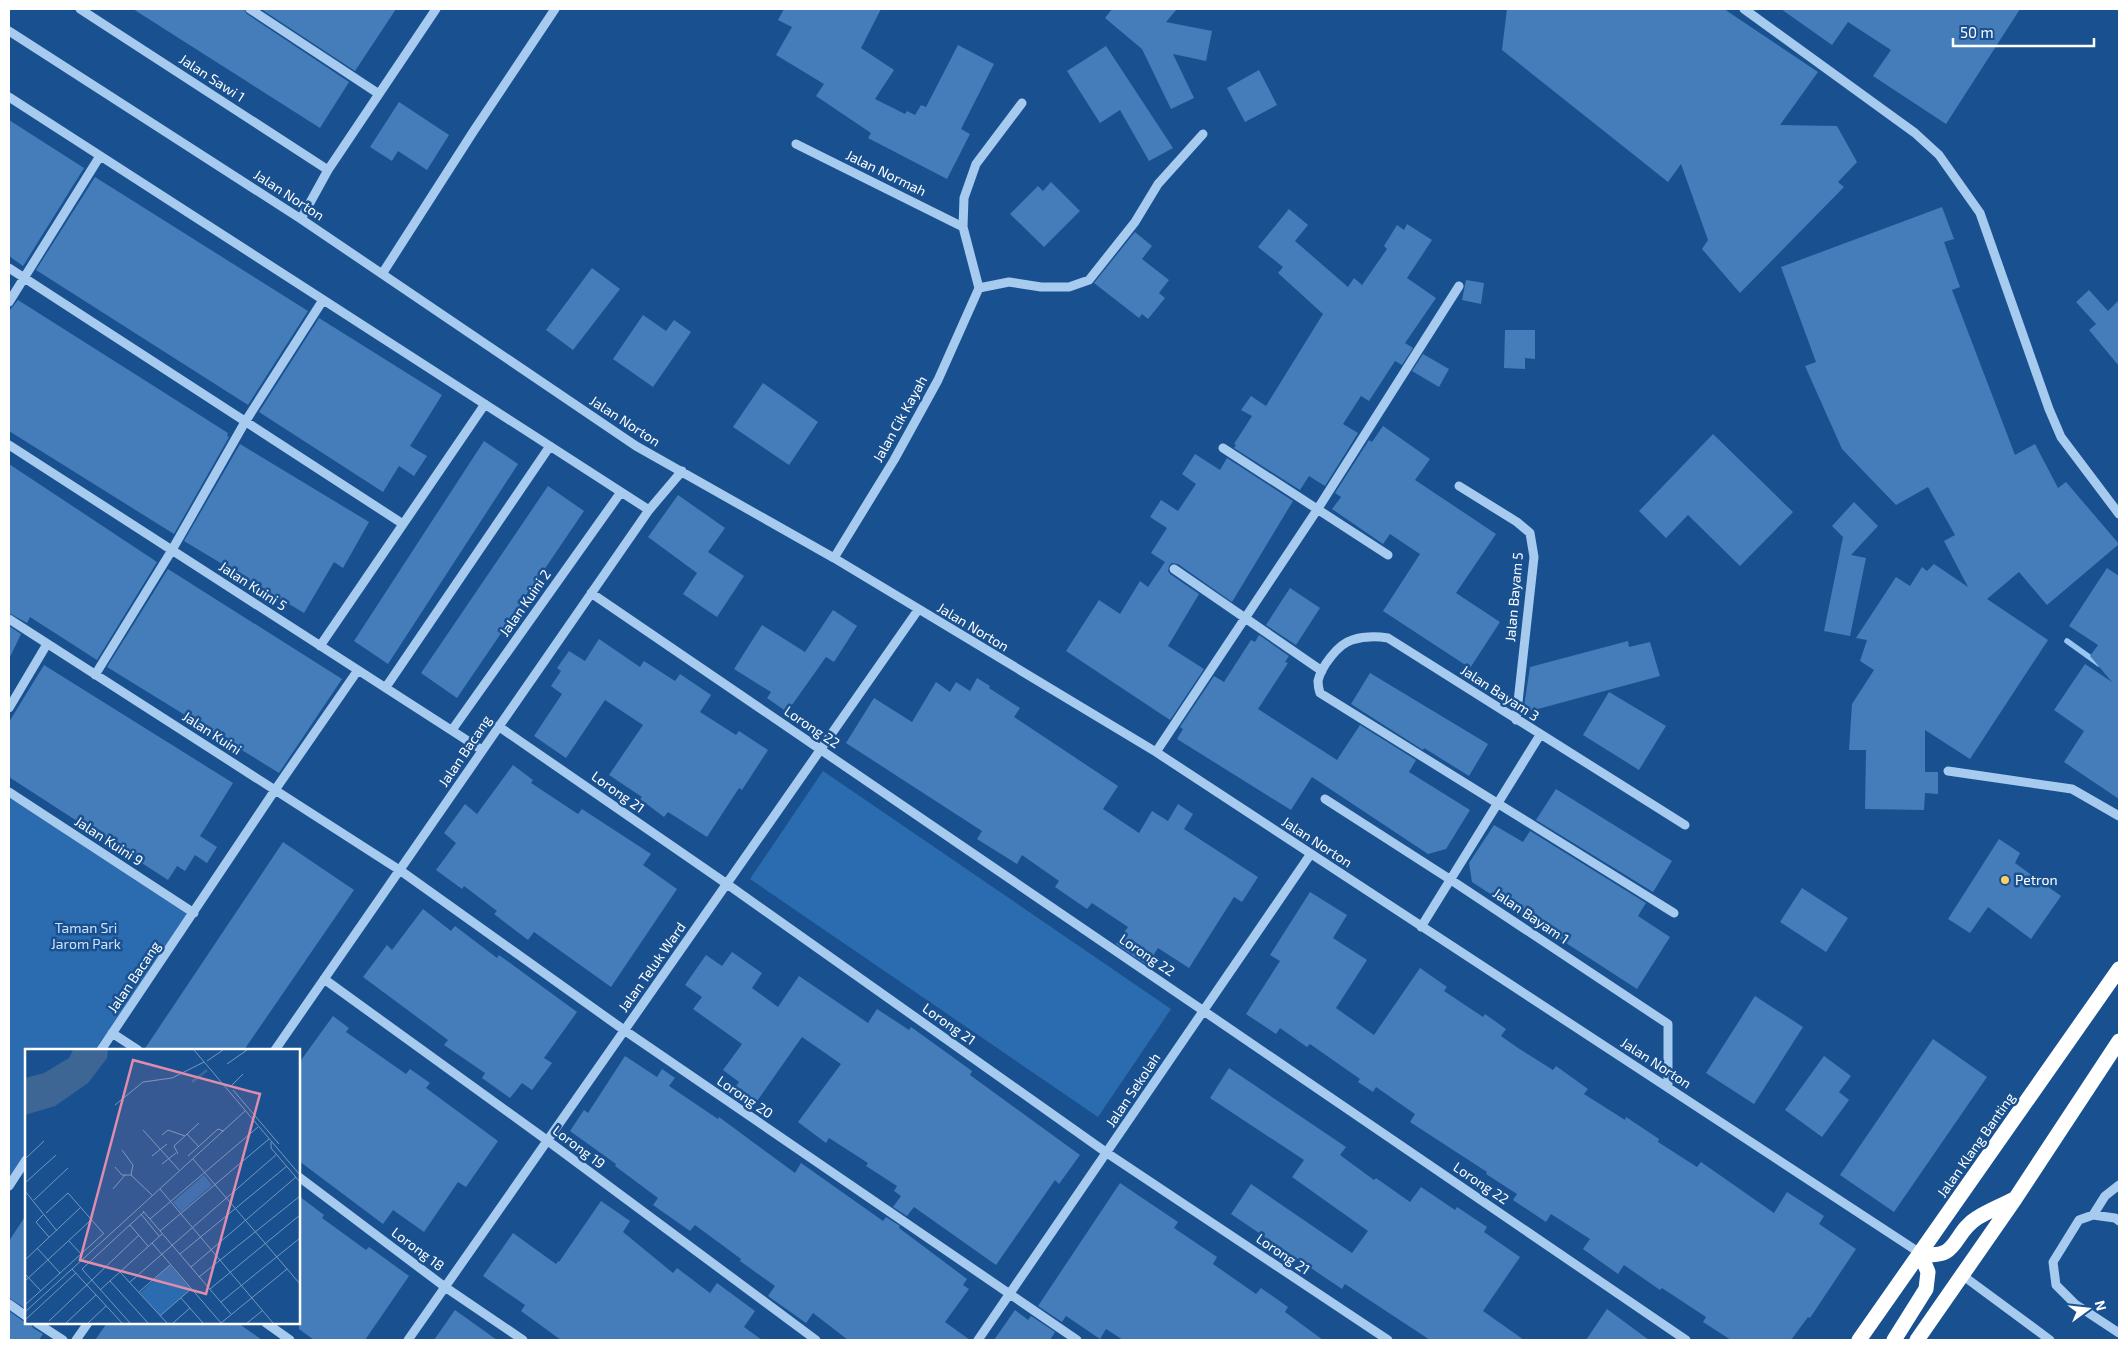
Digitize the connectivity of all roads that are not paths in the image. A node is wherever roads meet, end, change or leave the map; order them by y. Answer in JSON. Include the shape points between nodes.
{"nodes":[{"id":1,"x":80,"y":9,"type":"edge"},
{"id":2,"x":250,"y":9,"type":"edge"},
{"id":3,"x":434,"y":9,"type":"edge"},
{"id":4,"x":555,"y":9,"type":"edge"},
{"id":5,"x":1744,"y":9,"type":"edge"},
{"id":6,"x":9,"y":31,"type":"edge"},
{"id":7,"x":379,"y":94,"type":"junction"},
{"id":8,"x":9,"y":97,"type":"edge"},
{"id":9,"x":1022,"y":103,"type":"dead end"},
{"id":10,"x":1203,"y":134,"type":"dead end"},
{"id":11,"x":796,"y":144,"type":"dead end"},
{"id":12,"x":100,"y":156,"type":"junction"},
{"id":13,"x":328,"y":170,"type":"junction"},
{"id":14,"x":301,"y":219,"type":"junction"},
{"id":15,"x":964,"y":226,"type":"junction"},
{"id":16,"x":9,"y":268,"type":"edge"},
{"id":17,"x":382,"y":274,"type":"junction"},
{"id":18,"x":24,"y":278,"type":"junction"},
{"id":19,"x":1459,"y":286,"type":"dead end"},
{"id":20,"x":979,"y":288,"type":"junction"},
{"id":21,"x":322,"y":300,"type":"junction"},
{"id":22,"x":9,"y":302,"type":"edge"},
{"id":23,"x":485,"y":404,"type":"junction"},
{"id":24,"x":246,"y":422,"type":"junction"},
{"id":25,"x":9,"y":445,"type":"edge"},
{"id":26,"x":550,"y":446,"type":"junction"},
{"id":27,"x":1223,"y":448,"type":"dead end"},
{"id":28,"x":682,"y":471,"type":"junction"},
{"id":29,"x":1459,"y":486,"type":"dead end"},
{"id":30,"x":621,"y":492,"type":"junction"},
{"id":31,"x":649,"y":510,"type":"junction"},
{"id":32,"x":1318,"y":510,"type":"junction"},
{"id":33,"x":2119,"y":514,"type":"edge"},
{"id":34,"x":403,"y":524,"type":"junction"},
{"id":35,"x":172,"y":550,"type":"junction"},
{"id":36,"x":1388,"y":555,"type":"dead end"},
{"id":37,"x":834,"y":558,"type":"junction"},
{"id":38,"x":1174,"y":568,"type":"dead end"},
{"id":39,"x":591,"y":593,"type":"junction"},
{"id":40,"x":918,"y":610,"type":"junction"},
{"id":41,"x":9,"y":619,"type":"edge"},
{"id":42,"x":1246,"y":619,"type":"junction"},
{"id":43,"x":47,"y":644,"type":"junction"},
{"id":44,"x":320,"y":646,"type":"junction"},
{"id":45,"x":358,"y":670,"type":"junction"},
{"id":46,"x":1322,"y":672,"type":"junction"},
{"id":47,"x":96,"y":675,"type":"junction"},
{"id":48,"x":386,"y":687,"type":"junction"},
{"id":49,"x":9,"y":708,"type":"edge"},
{"id":50,"x":1516,"y":720,"type":"junction"},
{"id":51,"x":498,"y":726,"type":"junction"},
{"id":52,"x":452,"y":730,"type":"junction"},
{"id":53,"x":1540,"y":735,"type":"junction"},
{"id":54,"x":482,"y":750,"type":"junction"},
{"id":55,"x":820,"y":750,"type":"junction"},
{"id":56,"x":1156,"y":752,"type":"junction"},
{"id":57,"x":1948,"y":771,"type":"dead end"},
{"id":58,"x":275,"y":790,"type":"junction"},
{"id":59,"x":9,"y":792,"type":"edge"},
{"id":60,"x":1325,"y":799,"type":"dead end"},
{"id":61,"x":1497,"y":804,"type":"junction"},
{"id":62,"x":2119,"y":816,"type":"edge"},
{"id":63,"x":1686,"y":825,"type":"dead end"},
{"id":64,"x":1310,"y":855,"type":"junction"},
{"id":65,"x":401,"y":870,"type":"junction"},
{"id":66,"x":1451,"y":880,"type":"junction"},
{"id":67,"x":727,"y":884,"type":"junction"},
{"id":68,"x":194,"y":913,"type":"junction"},
{"id":69,"x":1674,"y":913,"type":"dead end"},
{"id":70,"x":1421,"y":927,"type":"junction"},
{"id":71,"x":2119,"y":968,"type":"edge"},
{"id":72,"x":324,"y":979,"type":"junction"},
{"id":73,"x":1204,"y":1010,"type":"junction"},
{"id":74,"x":624,"y":1030,"type":"junction"},
{"id":75,"x":112,"y":1033,"type":"junction"},
{"id":76,"x":2119,"y":1041,"type":"edge"},
{"id":77,"x":102,"y":1049,"type":"edge"},
{"id":78,"x":136,"y":1049,"type":"edge"},
{"id":79,"x":276,"y":1049,"type":"edge"},
{"id":80,"x":1668,"y":1087,"type":"junction"},
{"id":81,"x":548,"y":1141,"type":"junction"},
{"id":82,"x":1107,"y":1153,"type":"junction"},
{"id":83,"x":25,"y":1161,"type":"edge"},
{"id":84,"x":300,"y":1178,"type":"edge"},
{"id":85,"x":9,"y":1184,"type":"edge"},
{"id":86,"x":2119,"y":1185,"type":"edge"},
{"id":87,"x":2015,"y":1199,"type":"junction"},
{"id":88,"x":2093,"y":1215,"type":"junction"},
{"id":89,"x":2119,"y":1221,"type":"edge"},
{"id":90,"x":1920,"y":1253,"type":"junction"},
{"id":91,"x":1962,"y":1275,"type":"junction"},
{"id":92,"x":446,"y":1287,"type":"junction"},
{"id":93,"x":1010,"y":1295,"type":"junction"},
{"id":94,"x":9,"y":1304,"type":"edge"},
{"id":95,"x":25,"y":1315,"type":"edge"},
{"id":96,"x":39,"y":1324,"type":"edge"},
{"id":97,"x":87,"y":1324,"type":"edge"},
{"id":98,"x":267,"y":1324,"type":"edge"},
{"id":99,"x":2119,"y":1333,"type":"edge"},
{"id":100,"x":63,"y":1340,"type":"edge"},
{"id":101,"x":76,"y":1340,"type":"edge"},
{"id":102,"x":290,"y":1340,"type":"edge"},
{"id":103,"x":408,"y":1340,"type":"edge"},
{"id":104,"x":523,"y":1340,"type":"edge"},
{"id":105,"x":816,"y":1340,"type":"edge"},
{"id":106,"x":978,"y":1340,"type":"edge"},
{"id":107,"x":1077,"y":1340,"type":"edge"},
{"id":108,"x":1388,"y":1340,"type":"edge"},
{"id":109,"x":1686,"y":1340,"type":"edge"},
{"id":110,"x":1858,"y":1340,"type":"edge"},
{"id":111,"x":1894,"y":1340,"type":"edge"},
{"id":112,"x":1917,"y":1340,"type":"edge"},
{"id":113,"x":2050,"y":1340,"type":"edge"}],
"edges":[{"from":1,"to":13,"type":"street","name":"Jalan Sawi 1"},
{"from":2,"to":7,"type":"street"},
{"from":3,"to":7,"type":"street"},
{"from":4,"to":17,"type":"street"},
{"from":5,"to":33,"type":"street","via":[[1915,133],[1945,163],[1980,213],[2061,437]]},
{"from":6,"to":14,"type":"street","name":"Jalan Norton"},
{"from":7,"to":13,"type":"street"},
{"from":8,"to":12,"type":"street"},
{"from":9,"to":15,"type":"street","via":[[976,164],[964,198]]},
{"from":10,"to":20,"type":"street","via":[[1158,184],[1135,222],[1089,280],[1069,286],[1040,287],[1008,282]]},
{"from":11,"to":15,"type":"street","name":"Jalan Normah"},
{"from":12,"to":18,"type":"street"},
{"from":12,"to":21,"type":"street"},
{"from":13,"to":14,"type":"street"},
{"from":14,"to":17,"type":"street","name":"Jalan Norton"},
{"from":15,"to":20,"type":"street"},
{"from":16,"to":18,"type":"street"},
{"from":17,"to":28,"type":"street","name":"Jalan Norton","via":[[636,446]]},
{"from":18,"to":22,"type":"street"},
{"from":18,"to":24,"type":"street"},
{"from":19,"to":32,"type":"street"},
{"from":20,"to":37,"type":"street","name":"Jalan Cik Kayah","via":[[938,380]]},
{"from":21,"to":23,"type":"street"},
{"from":21,"to":24,"type":"street"},
{"from":23,"to":26,"type":"street"},
{"from":23,"to":34,"type":"street"},
{"from":24,"to":34,"type":"street"},
{"from":24,"to":35,"type":"street"},
{"from":25,"to":35,"type":"street","name":"Jalan Kuini 5"},
{"from":26,"to":30,"type":"street"},
{"from":26,"to":48,"type":"street"},
{"from":27,"to":32,"type":"street"},
{"from":28,"to":31,"type":"street","name":"Jalan Bacang"},
{"from":28,"to":37,"type":"street","name":"Jalan Norton"},
{"from":29,"to":50,"type":"street","name":"Jalan Bayam 5","via":[[1530,533],[1534,557]]},
{"from":30,"to":31,"type":"street"},
{"from":30,"to":52,"type":"street","name":"Jalan Kuini 2"},
{"from":31,"to":39,"type":"street","name":"Jalan Bacang"},
{"from":32,"to":36,"type":"street"},
{"from":32,"to":42,"type":"street"},
{"from":34,"to":44,"type":"street"},
{"from":35,"to":44,"type":"street","name":"Jalan Kuini 5"},
{"from":35,"to":47,"type":"street"},
{"from":37,"to":40,"type":"street","name":"Jalan Norton"},
{"from":38,"to":42,"type":"street"},
{"from":39,"to":51,"type":"street","name":"Jalan Bacang"},
{"from":39,"to":55,"type":"street","name":"Lorong 22"},
{"from":40,"to":55,"type":"street","name":"Jalan Teluk Ward"},
{"from":40,"to":56,"type":"street","name":"Jalan Norton"},
{"from":41,"to":43,"type":"street","name":"Jalan Kuini"},
{"from":42,"to":46,"type":"street"},
{"from":42,"to":56,"type":"street"},
{"from":43,"to":47,"type":"street","name":"Jalan Kuini"},
{"from":43,"to":49,"type":"street"},
{"from":44,"to":45,"type":"street","name":"Jalan Kuini 5"},
{"from":45,"to":48,"type":"street","name":"Jalan Kuini 5"},
{"from":45,"to":58,"type":"street","name":"Jalan Bacang"},
{"from":46,"to":50,"type":"street","name":"Jalan Bayam 3","via":[[1334,653],[1350,640],[1369,636],[1388,638]]},
{"from":46,"to":61,"type":"street","name":"Jalan Bayam 3","via":[[1318,683],[1320,693]]},
{"from":47,"to":58,"type":"street","name":"Jalan Kuini"},
{"from":48,"to":52,"type":"street","name":"Jalan Kuini 5"},
{"from":50,"to":53,"type":"street","name":"Jalan Bayam 3"},
{"from":51,"to":54,"type":"street","name":"Jalan Bacang"},
{"from":51,"to":67,"type":"street","name":"Lorong 21"},
{"from":52,"to":54,"type":"street","name":"Jalan Kuini 5"},
{"from":53,"to":61,"type":"street"},
{"from":53,"to":63,"type":"street","name":"Jalan Bayam 3"},
{"from":54,"to":65,"type":"street","name":"Jalan Bacang"},
{"from":55,"to":67,"type":"street","name":"Jalan Teluk Ward"},
{"from":55,"to":73,"type":"street","name":"Lorong 22"},
{"from":56,"to":64,"type":"street","name":"Jalan Norton"},
{"from":57,"to":62,"type":"street","via":[[2072,789]]},
{"from":58,"to":65,"type":"street","name":"Jalan Kuini"},
{"from":58,"to":68,"type":"street","name":"Jalan Bacang"},
{"from":59,"to":68,"type":"street","name":"Jalan Kuini 9"},
{"from":60,"to":66,"type":"street","name":"Jalan Bayam 1"},
{"from":61,"to":66,"type":"street"},
{"from":61,"to":69,"type":"street"},
{"from":64,"to":70,"type":"street","name":"Jalan Norton"},
{"from":64,"to":73,"type":"street","name":"Jalan Sekolah"},
{"from":65,"to":72,"type":"street","name":"Jalan Bacang"},
{"from":65,"to":74,"type":"street","name":"Lorong 20"},
{"from":66,"to":70,"type":"street"},
{"from":66,"to":80,"type":"street","name":"Jalan Bayam 1","via":[[1668,1024]]},
{"from":67,"to":74,"type":"street","name":"Jalan Teluk Ward"},
{"from":67,"to":82,"type":"street","name":"Lorong 21"},
{"from":68,"to":75,"type":"street","name":"Jalan Bacang"},
{"from":70,"to":80,"type":"street","name":"Jalan Norton"},
{"from":71,"to":90,"type":"highway","name":"Jalan Klang Banting"},
{"from":72,"to":79,"type":"street","name":"Jalan Bacang"},
{"from":72,"to":81,"type":"street","name":"Lorong 19"},
{"from":73,"to":82,"type":"street","name":"Jalan Sekolah"},
{"from":73,"to":109,"type":"street","name":"Lorong 22"},
{"from":74,"to":81,"type":"street","name":"Jalan Teluk Ward"},
{"from":74,"to":93,"type":"street","name":"Lorong 20"},
{"from":75,"to":77,"type":"street","name":"Jalan Bacang"},
{"from":75,"to":78,"type":"street"},
{"from":76,"to":87,"type":"highway"},
{"from":80,"to":90,"type":"street","name":"Jalan Norton"},
{"from":81,"to":92,"type":"street","name":"Jalan Teluk Ward"},
{"from":81,"to":105,"type":"street","name":"Lorong 19"},
{"from":82,"to":93,"type":"street","name":"Jalan Sekolah"},
{"from":82,"to":108,"type":"street","name":"Lorong 21"},
{"from":83,"to":85,"type":"street"},
{"from":84,"to":92,"type":"street","name":"Lorong 18"},
{"from":86,"to":88,"type":"street","via":[[2105,1196]]},
{"from":87,"to":90,"type":"highway","via":[[1976,1218],[1946,1252],[1933,1256]]},
{"from":87,"to":91,"type":"highway"},
{"from":88,"to":89,"type":"street"},
{"from":88,"to":99,"type":"street","via":[[2079,1220],[2053,1262],[2056,1285],[2076,1304]]},
{"from":90,"to":110,"type":"highway","name":"Jalan Klang Banting"},
{"from":90,"to":111,"type":"highway","via":[[1928,1272],[1926,1289]]},
{"from":91,"to":112,"type":"highway"},
{"from":91,"to":113,"type":"street"},
{"from":92,"to":103,"type":"street","name":"Jalan Teluk Ward"},
{"from":92,"to":104,"type":"street","name":"Lorong 18"},
{"from":93,"to":106,"type":"street","name":"Jalan Sekolah"},
{"from":93,"to":107,"type":"street","name":"Lorong 20"},
{"from":94,"to":95,"type":"street"},
{"from":96,"to":100,"type":"street"},
{"from":97,"to":101,"type":"street"},
{"from":98,"to":102,"type":"street"}]}
